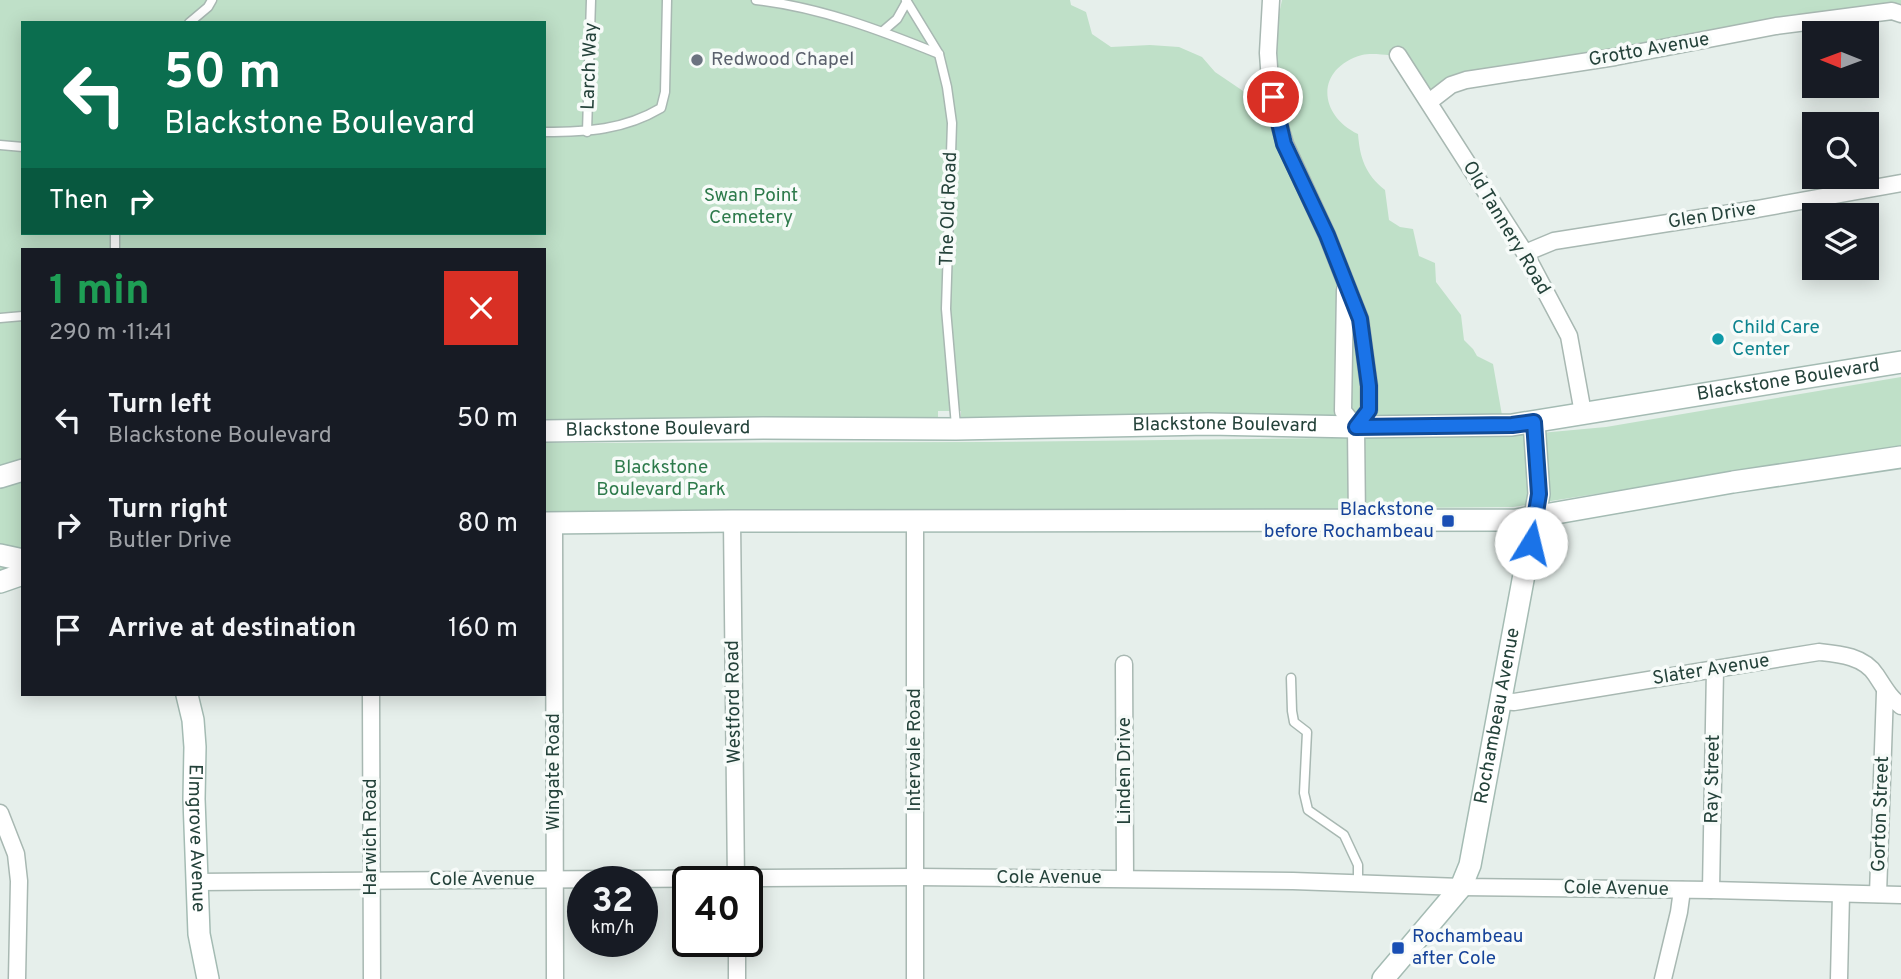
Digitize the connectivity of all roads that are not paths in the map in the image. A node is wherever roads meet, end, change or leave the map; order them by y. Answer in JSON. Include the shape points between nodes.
{"nodes":[{"id":1,"x":212,"y":0,"type":"edge"},
{"id":2,"x":591,"y":0,"type":"edge"},
{"id":3,"x":667,"y":0,"type":"edge"},
{"id":4,"x":756,"y":0,"type":"edge"},
{"id":5,"x":807,"y":0,"type":"edge"},
{"id":6,"x":1270,"y":0,"type":"edge"},
{"id":7,"x":776,"y":1,"type":"edge"},
{"id":8,"x":906,"y":1,"type":"edge"},
{"id":9,"x":815,"y":11,"type":"junction"},
{"id":10,"x":1901,"y":14,"type":"edge"},
{"id":11,"x":191,"y":21,"type":"edge"},
{"id":12,"x":883,"y":31,"type":"junction"},
{"id":13,"x":939,"y":54,"type":"junction"},
{"id":14,"x":1398,"y":55,"type":"dead end"},
{"id":15,"x":1429,"y":102,"type":"junction"},
{"id":16,"x":546,"y":132,"type":"edge"},
{"id":17,"x":587,"y":132,"type":"junction"},
{"id":18,"x":0,"y":145,"type":"edge"},
{"id":19,"x":21,"y":147,"type":"edge"},
{"id":20,"x":1901,"y":183,"type":"edge"},
{"id":21,"x":1525,"y":253,"type":"junction"},
{"id":22,"x":1345,"y":278,"type":"junction"},
{"id":23,"x":21,"y":316,"type":"edge"},
{"id":24,"x":0,"y":318,"type":"edge"},
{"id":25,"x":1901,"y":362,"type":"edge"},
{"id":26,"x":1583,"y":413,"type":"junction"},
{"id":27,"x":1534,"y":422,"type":"junction"},
{"id":28,"x":1356,"y":427,"type":"junction"},
{"id":29,"x":956,"y":429,"type":"junction"},
{"id":30,"x":546,"y":431,"type":"edge"},
{"id":31,"x":1901,"y":457,"type":"edge"},
{"id":32,"x":21,"y":471,"type":"edge"},
{"id":33,"x":0,"y":477,"type":"edge"},
{"id":34,"x":1535,"y":517,"type":"junction"},
{"id":35,"x":732,"y":521,"type":"junction"},
{"id":36,"x":915,"y":521,"type":"junction"},
{"id":37,"x":1357,"y":521,"type":"junction"},
{"id":38,"x":549,"y":523,"type":"edge"},
{"id":39,"x":0,"y":555,"type":"edge"},
{"id":40,"x":21,"y":560,"type":"edge"},
{"id":41,"x":21,"y":575,"type":"edge"},
{"id":42,"x":0,"y":582,"type":"edge"},
{"id":43,"x":1124,"y":664,"type":"dead end"},
{"id":44,"x":1715,"y":669,"type":"junction"},
{"id":45,"x":1291,"y":678,"type":"dead end"},
{"id":46,"x":1885,"y":692,"type":"junction"},
{"id":47,"x":187,"y":696,"type":"edge"},
{"id":48,"x":371,"y":696,"type":"edge"},
{"id":49,"x":1500,"y":701,"type":"junction"},
{"id":50,"x":1901,"y":706,"type":"edge"},
{"id":51,"x":0,"y":813,"type":"edge"},
{"id":52,"x":736,"y":866,"type":"edge"},
{"id":53,"x":916,"y":877,"type":"junction"},
{"id":54,"x":1125,"y":878,"type":"junction"},
{"id":55,"x":371,"y":880,"type":"junction"},
{"id":56,"x":554,"y":880,"type":"junction"},
{"id":57,"x":672,"y":880,"type":"edge"},
{"id":58,"x":763,"y":880,"type":"edge"},
{"id":59,"x":197,"y":882,"type":"junction"},
{"id":60,"x":1359,"y":883,"type":"junction"},
{"id":61,"x":1461,"y":887,"type":"junction"},
{"id":62,"x":1682,"y":890,"type":"junction"},
{"id":63,"x":1711,"y":890,"type":"junction"},
{"id":64,"x":1841,"y":894,"type":"junction"},
{"id":65,"x":1878,"y":894,"type":"junction"},
{"id":66,"x":1901,"y":894,"type":"edge"},
{"id":67,"x":737,"y":957,"type":"edge"},
{"id":68,"x":17,"y":979,"type":"edge"},
{"id":69,"x":208,"y":979,"type":"edge"},
{"id":70,"x":372,"y":979,"type":"edge"},
{"id":71,"x":555,"y":979,"type":"edge"},
{"id":72,"x":737,"y":979,"type":"edge"},
{"id":73,"x":915,"y":979,"type":"edge"},
{"id":74,"x":1383,"y":979,"type":"edge"},
{"id":75,"x":1663,"y":979,"type":"edge"},
{"id":76,"x":1839,"y":979,"type":"edge"}],
"edges":[{"from":1,"to":11,"type":"lane"},
{"from":2,"to":17,"type":"lane","name":"Larch Way"},
{"from":3,"to":17,"type":"lane","via":[[661,108],[621,126]]},
{"from":4,"to":7,"type":"lane"},
{"from":5,"to":9,"type":"lane"},
{"from":6,"to":22,"type":"street","via":[[1270,81],[1284,144]]},
{"from":7,"to":9,"type":"lane"},
{"from":8,"to":12,"type":"lane","via":[[897,19]]},
{"from":8,"to":13,"type":"lane","name":"The Old Road"},
{"from":9,"to":12,"type":"lane"},
{"from":10,"to":15,"type":"street","name":"Grotto Avenue","via":[[1892,11],[1776,26],[1466,79]]},
{"from":12,"to":13,"type":"lane"},
{"from":13,"to":29,"type":"lane","name":"The Old Road","via":[[952,123],[946,309]]},
{"from":14,"to":15,"type":"street","name":"Old Tannery Road"},
{"from":15,"to":21,"type":"street","name":"Old Tannery Road"},
{"from":16,"to":17,"type":"lane"},
{"from":18,"to":19,"type":"lane"},
{"from":20,"to":21,"type":"street","name":"Glen Drive","via":[[1554,241]]},
{"from":21,"to":26,"type":"street","name":"Old Tannery Road","via":[[1569,336]]},
{"from":22,"to":28,"type":"street","via":[[1343,411]]},
{"from":22,"to":28,"type":"street","via":[[1360,319],[1369,386],[1369,410]]},
{"from":23,"to":24,"type":"lane"},
{"from":25,"to":26,"type":"main road","name":"Blackstone Boulevard"},
{"from":26,"to":27,"type":"main road","name":"Blackstone Boulevard"},
{"from":27,"to":28,"type":"main road","name":"Blackstone Boulevard"},
{"from":27,"to":34,"type":"main road","name":"Rochambeau Avenue","via":[[1539,494]]},
{"from":28,"to":29,"type":"main road","name":"Blackstone Boulevard","via":[[1208,424]]},
{"from":28,"to":37,"type":"street"},
{"from":29,"to":30,"type":"main road","name":"Blackstone Boulevard"},
{"from":31,"to":34,"type":"main road"},
{"from":32,"to":33,"type":"main road"},
{"from":34,"to":37,"type":"main road"},
{"from":34,"to":49,"type":"main road","name":"Rochambeau Avenue"},
{"from":35,"to":36,"type":"main road"},
{"from":35,"to":38,"type":"main road"},
{"from":35,"to":52,"type":"street","name":"Westford Road"},
{"from":36,"to":37,"type":"main road"},
{"from":36,"to":53,"type":"street","name":"Intervale Road"},
{"from":38,"to":56,"type":"street","name":"Wingate Road"},
{"from":39,"to":40,"type":"main road"},
{"from":41,"to":42,"type":"main road"},
{"from":43,"to":54,"type":"street","name":"Linden Drive"},
{"from":44,"to":46,"type":"street","name":"Slater Avenue","via":[[1819,652],[1836,654],[1870,667]]},
{"from":44,"to":49,"type":"street","name":"Slater Avenue"},
{"from":44,"to":63,"type":"street","name":"Ray Street"},
{"from":45,"to":60,"type":"lane","via":[[1294,722],[1307,732],[1307,810],[1344,835]]},
{"from":46,"to":50,"type":"street","name":"Slater Avenue"},
{"from":46,"to":65,"type":"street","name":"Gorton Street"},
{"from":47,"to":59,"type":"main road","name":"Elmgrove Avenue","via":[[195,747]]},
{"from":48,"to":55,"type":"street","name":"Harwich Road"},
{"from":49,"to":61,"type":"main road","name":"Rochambeau Avenue","via":[[1478,832]]},
{"from":51,"to":68,"type":"street","via":[[16,854],[19,881]]},
{"from":53,"to":54,"type":"street","name":"Cole Avenue"},
{"from":53,"to":58,"type":"street","name":"Cole Avenue"},
{"from":53,"to":73,"type":"street","name":"Intervale Road"},
{"from":54,"to":60,"type":"street","name":"Cole Avenue"},
{"from":55,"to":56,"type":"street","name":"Cole Avenue"},
{"from":55,"to":59,"type":"street","name":"Cole Avenue"},
{"from":55,"to":70,"type":"street","name":"Harwich Road"},
{"from":56,"to":57,"type":"street","name":"Cole Avenue"},
{"from":56,"to":71,"type":"street","name":"Wingate Road"},
{"from":59,"to":69,"type":"main road","name":"Elmgrove Avenue","via":[[199,934]]},
{"from":60,"to":61,"type":"street","name":"Cole Avenue"},
{"from":61,"to":62,"type":"street","name":"Cole Avenue"},
{"from":61,"to":74,"type":"main road","name":"Rochambeau Avenue"},
{"from":62,"to":63,"type":"street","name":"Cole Avenue"},
{"from":62,"to":75,"type":"street"},
{"from":63,"to":64,"type":"street","name":"Cole Avenue"},
{"from":64,"to":65,"type":"street","name":"Cole Avenue"},
{"from":64,"to":76,"type":"street"},
{"from":65,"to":66,"type":"street","name":"Cole Avenue"},
{"from":67,"to":72,"type":"street"}]}
